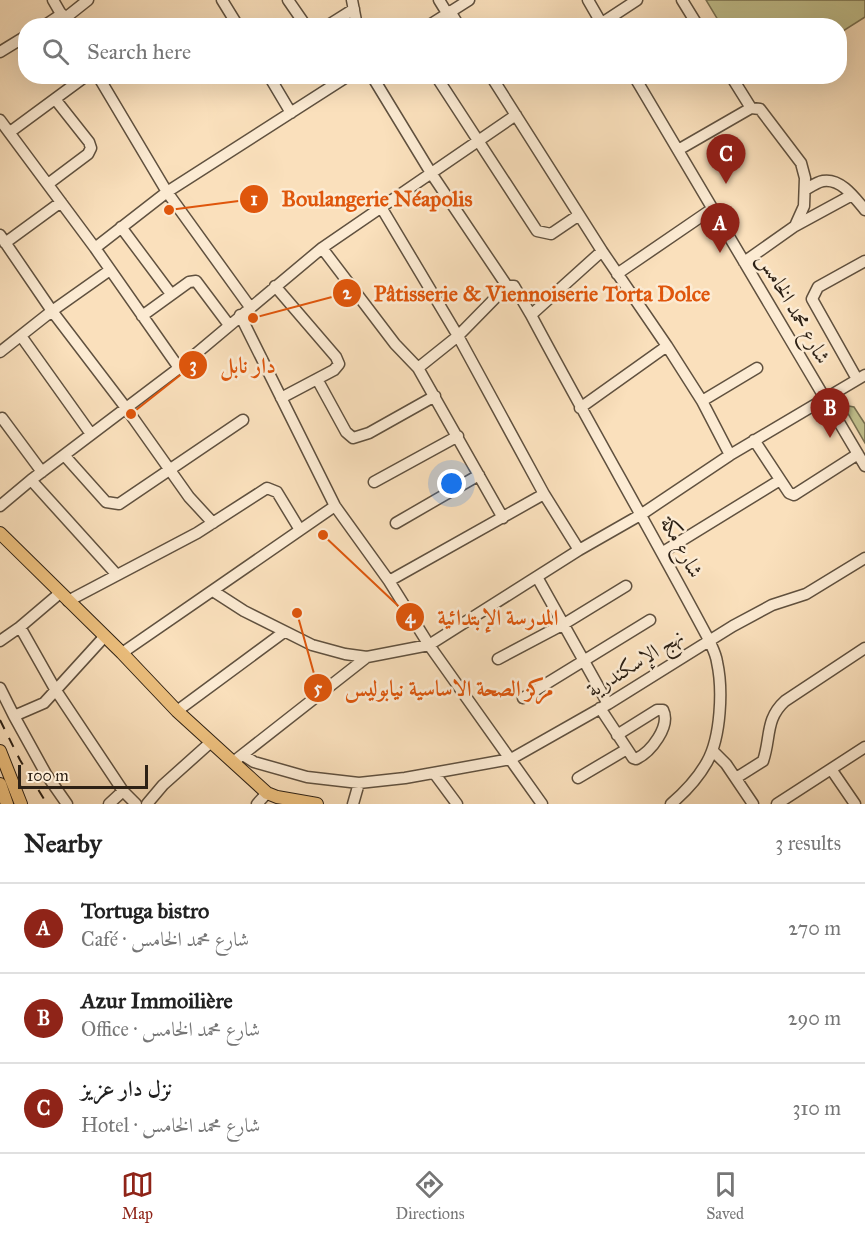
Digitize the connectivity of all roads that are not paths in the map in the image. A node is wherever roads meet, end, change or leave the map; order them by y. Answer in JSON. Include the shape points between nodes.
{"nodes":[{"id":1,"x":53,"y":0,"type":"edge"},
{"id":2,"x":88,"y":0,"type":"edge"},
{"id":3,"x":222,"y":0,"type":"edge"},
{"id":4,"x":288,"y":0,"type":"edge"},
{"id":5,"x":439,"y":0,"type":"edge"},
{"id":6,"x":469,"y":0,"type":"edge"},
{"id":7,"x":588,"y":0,"type":"edge"},
{"id":8,"x":637,"y":0,"type":"edge"},
{"id":9,"x":682,"y":0,"type":"edge"},
{"id":10,"x":353,"y":4,"type":"edge"},
{"id":11,"x":449,"y":12,"type":"junction"},
{"id":12,"x":64,"y":18,"type":"edge"},
{"id":13,"x":67,"y":18,"type":"edge"},
{"id":14,"x":233,"y":18,"type":"edge"},
{"id":15,"x":300,"y":18,"type":"edge"},
{"id":16,"x":336,"y":18,"type":"edge"},
{"id":17,"x":440,"y":18,"type":"edge"},
{"id":18,"x":453,"y":18,"type":"edge"},
{"id":19,"x":599,"y":18,"type":"edge"},
{"id":20,"x":612,"y":18,"type":"edge"},
{"id":21,"x":693,"y":18,"type":"edge"},
{"id":22,"x":18,"y":41,"type":"edge"},
{"id":23,"x":0,"y":52,"type":"edge"},
{"id":24,"x":75,"y":84,"type":"edge"},
{"id":25,"x":105,"y":84,"type":"edge"},
{"id":26,"x":274,"y":84,"type":"edge"},
{"id":27,"x":336,"y":84,"type":"edge"},
{"id":28,"x":377,"y":84,"type":"edge"},
{"id":29,"x":441,"y":84,"type":"edge"},
{"id":30,"x":497,"y":84,"type":"edge"},
{"id":31,"x":639,"y":84,"type":"edge"},
{"id":32,"x":736,"y":84,"type":"edge"},
{"id":33,"x":55,"y":99,"type":"junction"},
{"id":34,"x":751,"y":108,"type":"junction"},
{"id":35,"x":291,"y":113,"type":"junction"},
{"id":36,"x":516,"y":115,"type":"junction"},
{"id":37,"x":0,"y":120,"type":"edge"},
{"id":38,"x":10,"y":132,"type":"junction"},
{"id":39,"x":479,"y":140,"type":"junction"},
{"id":40,"x":678,"y":150,"type":"junction"},
{"id":41,"x":431,"y":173,"type":"junction"},
{"id":42,"x":48,"y":184,"type":"junction"},
{"id":43,"x":805,"y":190,"type":"junction"},
{"id":44,"x":167,"y":192,"type":"junction"},
{"id":45,"x":852,"y":195,"type":"junction"},
{"id":46,"x":61,"y":202,"type":"junction"},
{"id":47,"x":381,"y":207,"type":"junction"},
{"id":48,"x":712,"y":209,"type":"junction"},
{"id":49,"x":865,"y":210,"type":"edge"},
{"id":50,"x":579,"y":215,"type":"junction"},
{"id":51,"x":795,"y":226,"type":"junction"},
{"id":52,"x":122,"y":227,"type":"junction"},
{"id":53,"x":2,"y":239,"type":"edge"},
{"id":54,"x":94,"y":248,"type":"junction"},
{"id":55,"x":322,"y":248,"type":"junction"},
{"id":56,"x":602,"y":251,"type":"junction"},
{"id":57,"x":865,"y":261,"type":"edge"},
{"id":58,"x":744,"y":262,"type":"junction"},
{"id":59,"x":110,"y":270,"type":"junction"},
{"id":60,"x":617,"y":274,"type":"junction"},
{"id":61,"x":275,"y":286,"type":"junction"},
{"id":62,"x":507,"y":286,"type":"junction"},
{"id":63,"x":171,"y":294,"type":"junction"},
{"id":64,"x":250,"y":307,"type":"junction"},
{"id":65,"x":52,"y":311,"type":"junction"},
{"id":66,"x":240,"y":315,"type":"junction"},
{"id":67,"x":531,"y":315,"type":"junction"},
{"id":68,"x":142,"y":316,"type":"junction"},
{"id":69,"x":229,"y":325,"type":"junction"},
{"id":70,"x":21,"y":336,"type":"junction"},
{"id":71,"x":458,"y":336,"type":"junction"},
{"id":72,"x":667,"y":346,"type":"junction"},
{"id":73,"x":0,"y":352,"type":"edge"},
{"id":74,"x":178,"y":368,"type":"junction"},
{"id":75,"x":418,"y":368,"type":"junction"},
{"id":76,"x":757,"y":368,"type":"dead end"},
{"id":77,"x":861,"y":377,"type":"edge"},
{"id":78,"x":316,"y":379,"type":"junction"},
{"id":79,"x":435,"y":396,"type":"junction"},
{"id":80,"x":281,"y":398,"type":"junction"},
{"id":81,"x":824,"y":398,"type":"junction"},
{"id":82,"x":702,"y":401,"type":"junction"},
{"id":83,"x":126,"y":408,"type":"junction"},
{"id":84,"x":580,"y":408,"type":"junction"},
{"id":85,"x":2,"y":418,"type":"dead end"},
{"id":86,"x":243,"y":420,"type":"dead end"},
{"id":87,"x":91,"y":434,"type":"junction"},
{"id":88,"x":458,"y":436,"type":"junction"},
{"id":89,"x":754,"y":440,"type":"junction"},
{"id":90,"x":858,"y":454,"type":"junction"},
{"id":91,"x":64,"y":455,"type":"junction"},
{"id":92,"x":730,"y":455,"type":"junction"},
{"id":93,"x":865,"y":466,"type":"edge"},
{"id":94,"x":170,"y":470,"type":"junction"},
{"id":95,"x":42,"y":472,"type":"junction"},
{"id":96,"x":479,"y":475,"type":"junction"},
{"id":97,"x":31,"y":480,"type":"junction"},
{"id":98,"x":780,"y":480,"type":"junction"},
{"id":99,"x":374,"y":483,"type":"dead end"},
{"id":100,"x":544,"y":494,"type":"junction"},
{"id":101,"x":0,"y":506,"type":"edge"},
{"id":102,"x":335,"y":506,"type":"junction"},
{"id":103,"x":642,"y":514,"type":"junction"},
{"id":104,"x":503,"y":518,"type":"junction"},
{"id":105,"x":213,"y":523,"type":"junction"},
{"id":106,"x":396,"y":523,"type":"dead end"},
{"id":107,"x":300,"y":531,"type":"junction"},
{"id":108,"x":0,"y":533,"type":"edge"},
{"id":109,"x":579,"y":550,"type":"junction"},
{"id":110,"x":663,"y":552,"type":"junction"},
{"id":111,"x":865,"y":558,"type":"edge"},
{"id":112,"x":117,"y":575,"type":"junction"},
{"id":113,"x":537,"y":577,"type":"junction"},
{"id":114,"x":389,"y":581,"type":"junction"},
{"id":115,"x":626,"y":586,"type":"dead end"},
{"id":116,"x":213,"y":591,"type":"junction"},
{"id":117,"x":64,"y":597,"type":"junction"},
{"id":118,"x":650,"y":621,"type":"dead end"},
{"id":119,"x":564,"y":624,"type":"junction"},
{"id":120,"x":20,"y":627,"type":"junction"},
{"id":121,"x":284,"y":632,"type":"junction"},
{"id":122,"x":105,"y":636,"type":"junction"},
{"id":123,"x":710,"y":640,"type":"junction"},
{"id":124,"x":0,"y":641,"type":"edge"},
{"id":125,"x":429,"y":645,"type":"junction"},
{"id":126,"x":865,"y":648,"type":"edge"},
{"id":127,"x":122,"y":653,"type":"junction"},
{"id":128,"x":366,"y":657,"type":"junction"},
{"id":129,"x":498,"y":659,"type":"dead end"},
{"id":130,"x":585,"y":662,"type":"junction"},
{"id":131,"x":0,"y":688,"type":"edge"},
{"id":132,"x":55,"y":689,"type":"junction"},
{"id":133,"x":523,"y":698,"type":"dead end"},
{"id":134,"x":604,"y":706,"type":"junction"},
{"id":135,"x":177,"y":711,"type":"junction"},
{"id":136,"x":14,"y":716,"type":"junction"},
{"id":137,"x":617,"y":735,"type":"junction"},
{"id":138,"x":211,"y":742,"type":"junction"},
{"id":139,"x":865,"y":747,"type":"edge"},
{"id":140,"x":627,"y":749,"type":"junction"},
{"id":141,"x":0,"y":751,"type":"edge"},
{"id":142,"x":712,"y":751,"type":"junction"},
{"id":143,"x":238,"y":759,"type":"junction"},
{"id":144,"x":511,"y":759,"type":"junction"},
{"id":145,"x":831,"y":769,"type":"junction"},
{"id":146,"x":434,"y":773,"type":"junction"},
{"id":147,"x":578,"y":778,"type":"dead end"},
{"id":148,"x":736,"y":778,"type":"junction"},
{"id":149,"x":359,"y":783,"type":"junction"},
{"id":150,"x":123,"y":791,"type":"junction"},
{"id":151,"x":275,"y":798,"type":"edge"},
{"id":152,"x":865,"y":799,"type":"edge"},
{"id":153,"x":21,"y":804,"type":"edge"},
{"id":154,"x":67,"y":804,"type":"edge"},
{"id":155,"x":109,"y":804,"type":"edge"},
{"id":156,"x":136,"y":804,"type":"edge"},
{"id":157,"x":147,"y":804,"type":"edge"},
{"id":158,"x":257,"y":804,"type":"edge"},
{"id":159,"x":317,"y":804,"type":"edge"},
{"id":160,"x":353,"y":804,"type":"edge"},
{"id":161,"x":457,"y":804,"type":"edge"},
{"id":162,"x":542,"y":804,"type":"edge"},
{"id":163,"x":671,"y":804,"type":"edge"},
{"id":164,"x":753,"y":804,"type":"edge"},
{"id":165,"x":777,"y":804,"type":"edge"},
{"id":166,"x":855,"y":804,"type":"edge"},
{"id":167,"x":860,"y":804,"type":"edge"}],
"edges":[{"from":1,"to":12,"type":"street"},
{"from":2,"to":13,"type":"street"},
{"from":3,"to":14,"type":"street"},
{"from":4,"to":15,"type":"street"},
{"from":5,"to":11,"type":"street"},
{"from":6,"to":11,"type":"street"},
{"from":7,"to":19,"type":"street"},
{"from":8,"to":20,"type":"street"},
{"from":9,"to":21,"type":"street"},
{"from":10,"to":16,"type":"street"},
{"from":11,"to":17,"type":"street"},
{"from":11,"to":18,"type":"street"},
{"from":22,"to":23,"type":"street"},
{"from":24,"to":33,"type":"street"},
{"from":25,"to":44,"type":"street"},
{"from":26,"to":35,"type":"street"},
{"from":27,"to":35,"type":"street"},
{"from":28,"to":41,"type":"street"},
{"from":29,"to":39,"type":"street"},
{"from":30,"to":36,"type":"street"},
{"from":31,"to":40,"type":"street","name":"شارع محمد الخامس"},
{"from":32,"to":34,"type":"street"},
{"from":33,"to":38,"type":"street"},
{"from":33,"to":42,"type":"street","via":[[91,148]]},
{"from":34,"to":40,"type":"street"},
{"from":34,"to":43,"type":"street","via":[[760,109],[801,163]]},
{"from":35,"to":44,"type":"street"},
{"from":36,"to":39,"type":"street"},
{"from":36,"to":50,"type":"street"},
{"from":37,"to":38,"type":"street"},
{"from":38,"to":42,"type":"street"},
{"from":39,"to":41,"type":"street"},
{"from":39,"to":50,"type":"street","via":[[537,231],[551,234]]},
{"from":40,"to":48,"type":"street","name":"شارع محمد الخامس"},
{"from":41,"to":47,"type":"street"},
{"from":41,"to":62,"type":"street"},
{"from":42,"to":46,"type":"street"},
{"from":43,"to":45,"type":"street","via":[[822,181],[835,182]]},
{"from":43,"to":51,"type":"street","via":[[804,206]]},
{"from":44,"to":52,"type":"street"},
{"from":44,"to":64,"type":"street"},
{"from":45,"to":49,"type":"street"},
{"from":45,"to":51,"type":"street"},
{"from":46,"to":53,"type":"street"},
{"from":46,"to":54,"type":"street"},
{"from":47,"to":55,"type":"street"},
{"from":47,"to":71,"type":"street"},
{"from":48,"to":58,"type":"street","name":"شارع محمد الخامس"},
{"from":48,"to":60,"type":"street"},
{"from":50,"to":56,"type":"street"},
{"from":51,"to":58,"type":"street"},
{"from":52,"to":54,"type":"street"},
{"from":52,"to":63,"type":"street"},
{"from":53,"to":65,"type":"street"},
{"from":54,"to":59,"type":"street"},
{"from":55,"to":61,"type":"street"},
{"from":55,"to":75,"type":"street"},
{"from":56,"to":60,"type":"street"},
{"from":56,"to":67,"type":"street"},
{"from":57,"to":77,"type":"street","via":[[818,287],[812,299]]},
{"from":58,"to":81,"type":"street","name":"شارع محمد الخامس"},
{"from":59,"to":65,"type":"street"},
{"from":59,"to":68,"type":"street"},
{"from":60,"to":72,"type":"street"},
{"from":61,"to":64,"type":"street"},
{"from":61,"to":78,"type":"street","via":[[338,361],[337,368]]},
{"from":62,"to":67,"type":"street","name":"شارع مكة","via":[[514,286]]},
{"from":62,"to":71,"type":"street"},
{"from":63,"to":68,"type":"street"},
{"from":63,"to":69,"type":"street","via":[[196,281]]},
{"from":64,"to":66,"type":"street"},
{"from":65,"to":70,"type":"street"},
{"from":65,"to":83,"type":"street"},
{"from":66,"to":69,"type":"street"},
{"from":66,"to":80,"type":"street"},
{"from":67,"to":84,"type":"street","name":"شارع مكة"},
{"from":68,"to":74,"type":"street"},
{"from":69,"to":74,"type":"street"},
{"from":70,"to":73,"type":"street"},
{"from":70,"to":87,"type":"street"},
{"from":71,"to":75,"type":"street"},
{"from":71,"to":100,"type":"street"},
{"from":72,"to":82,"type":"street"},
{"from":72,"to":84,"type":"street"},
{"from":74,"to":83,"type":"street"},
{"from":75,"to":79,"type":"street"},
{"from":76,"to":82,"type":"street"},
{"from":77,"to":81,"type":"street"},
{"from":78,"to":79,"type":"street","via":[[346,432],[354,438]]},
{"from":78,"to":80,"type":"street"},
{"from":79,"to":88,"type":"street"},
{"from":80,"to":102,"type":"street"},
{"from":81,"to":89,"type":"street"},
{"from":81,"to":90,"type":"street","name":"شارع محمد الخامس"},
{"from":82,"to":92,"type":"street"},
{"from":83,"to":87,"type":"street"},
{"from":83,"to":94,"type":"street"},
{"from":84,"to":103,"type":"street","name":"شارع مكة"},
{"from":85,"to":95,"type":"street"},
{"from":86,"to":94,"type":"street"},
{"from":87,"to":91,"type":"street"},
{"from":88,"to":96,"type":"street"},
{"from":88,"to":99,"type":"street"},
{"from":89,"to":92,"type":"street"},
{"from":89,"to":98,"type":"street"},
{"from":90,"to":93,"type":"street","name":"شارع محمد الخامس"},
{"from":90,"to":98,"type":"street","via":[[794,495]]},
{"from":91,"to":94,"type":"street","via":[[106,501],[114,504]]},
{"from":91,"to":95,"type":"street"},
{"from":92,"to":103,"type":"street"},
{"from":94,"to":105,"type":"street"},
{"from":95,"to":97,"type":"street"},
{"from":96,"to":104,"type":"street"},
{"from":96,"to":106,"type":"street"},
{"from":97,"to":101,"type":"street"},
{"from":97,"to":112,"type":"street"},
{"from":98,"to":110,"type":"street"},
{"from":100,"to":104,"type":"street"},
{"from":100,"to":109,"type":"street"},
{"from":102,"to":107,"type":"street"},
{"from":102,"to":114,"type":"street"},
{"from":103,"to":109,"type":"street"},
{"from":103,"to":110,"type":"street","name":"شارع مكة"},
{"from":104,"to":114,"type":"street"},
{"from":105,"to":107,"type":"street","via":[[260,491],[271,488]]},
{"from":105,"to":112,"type":"street"},
{"from":107,"to":116,"type":"street"},
{"from":108,"to":117,"type":"main road"},
{"from":109,"to":113,"type":"street"},
{"from":110,"to":123,"type":"street","name":"شارع مكة"},
{"from":111,"to":123,"type":"street","name":"نهج الإسكندرية","via":[[806,594],[772,604]]},
{"from":112,"to":117,"type":"street"},
{"from":113,"to":119,"type":"street"},
{"from":113,"to":125,"type":"street"},
{"from":114,"to":125,"type":"street"},
{"from":115,"to":119,"type":"street"},
{"from":116,"to":121,"type":"street"},
{"from":116,"to":127,"type":"street"},
{"from":117,"to":120,"type":"street"},
{"from":117,"to":122,"type":"main road"},
{"from":118,"to":130,"type":"street"},
{"from":119,"to":129,"type":"street"},
{"from":119,"to":130,"type":"street"},
{"from":120,"to":124,"type":"street"},
{"from":120,"to":132,"type":"street"},
{"from":121,"to":128,"type":"street","via":[[312,645]]},
{"from":121,"to":135,"type":"street"},
{"from":122,"to":127,"type":"main road"},
{"from":122,"to":132,"type":"street"},
{"from":123,"to":134,"type":"street","name":"نهج الإسكندرية"},
{"from":123,"to":142,"type":"street","name":"شارع مكة","via":[[720,682]]},
{"from":125,"to":128,"type":"street"},
{"from":125,"to":144,"type":"street"},
{"from":126,"to":148,"type":"street","via":[[775,710],[763,761]]},
{"from":127,"to":135,"type":"main road"},
{"from":128,"to":143,"type":"street"},
{"from":130,"to":133,"type":"street"},
{"from":130,"to":134,"type":"street"},
{"from":131,"to":136,"type":"street"},
{"from":132,"to":136,"type":"street","via":[[44,703]]},
{"from":132,"to":150,"type":"street"},
{"from":134,"to":137,"type":"street"},
{"from":134,"to":144,"type":"street","name":"نهج الإسكندرية"},
{"from":135,"to":138,"type":"main road"},
{"from":136,"to":154,"type":"street"},
{"from":137,"to":140,"type":"street"},
{"from":137,"to":140,"type":"street","via":[[663,710],[666,717],[648,751],[636,759]]},
{"from":138,"to":143,"type":"main road"},
{"from":138,"to":157,"type":"street"},
{"from":139,"to":145,"type":"street"},
{"from":140,"to":147,"type":"street"},
{"from":141,"to":153,"type":"main road"},
{"from":142,"to":148,"type":"street"},
{"from":142,"to":163,"type":"street","name":"شارع مكة","via":[[695,780]]},
{"from":143,"to":149,"type":"street","name":"نهج الإسكندرية","via":[[307,777]]},
{"from":143,"to":151,"type":"main road"},
{"from":144,"to":146,"type":"street","name":"نهج الإسكندرية"},
{"from":144,"to":162,"type":"street"},
{"from":145,"to":165,"type":"street"},
{"from":145,"to":166,"type":"street"},
{"from":146,"to":149,"type":"street","name":"نهج الإسكندرية"},
{"from":146,"to":161,"type":"street"},
{"from":148,"to":164,"type":"street"},
{"from":149,"to":160,"type":"street"},
{"from":150,"to":155,"type":"street"},
{"from":150,"to":156,"type":"street"},
{"from":151,"to":158,"type":"street"},
{"from":151,"to":159,"type":"main road"},
{"from":152,"to":167,"type":"street"}]}
